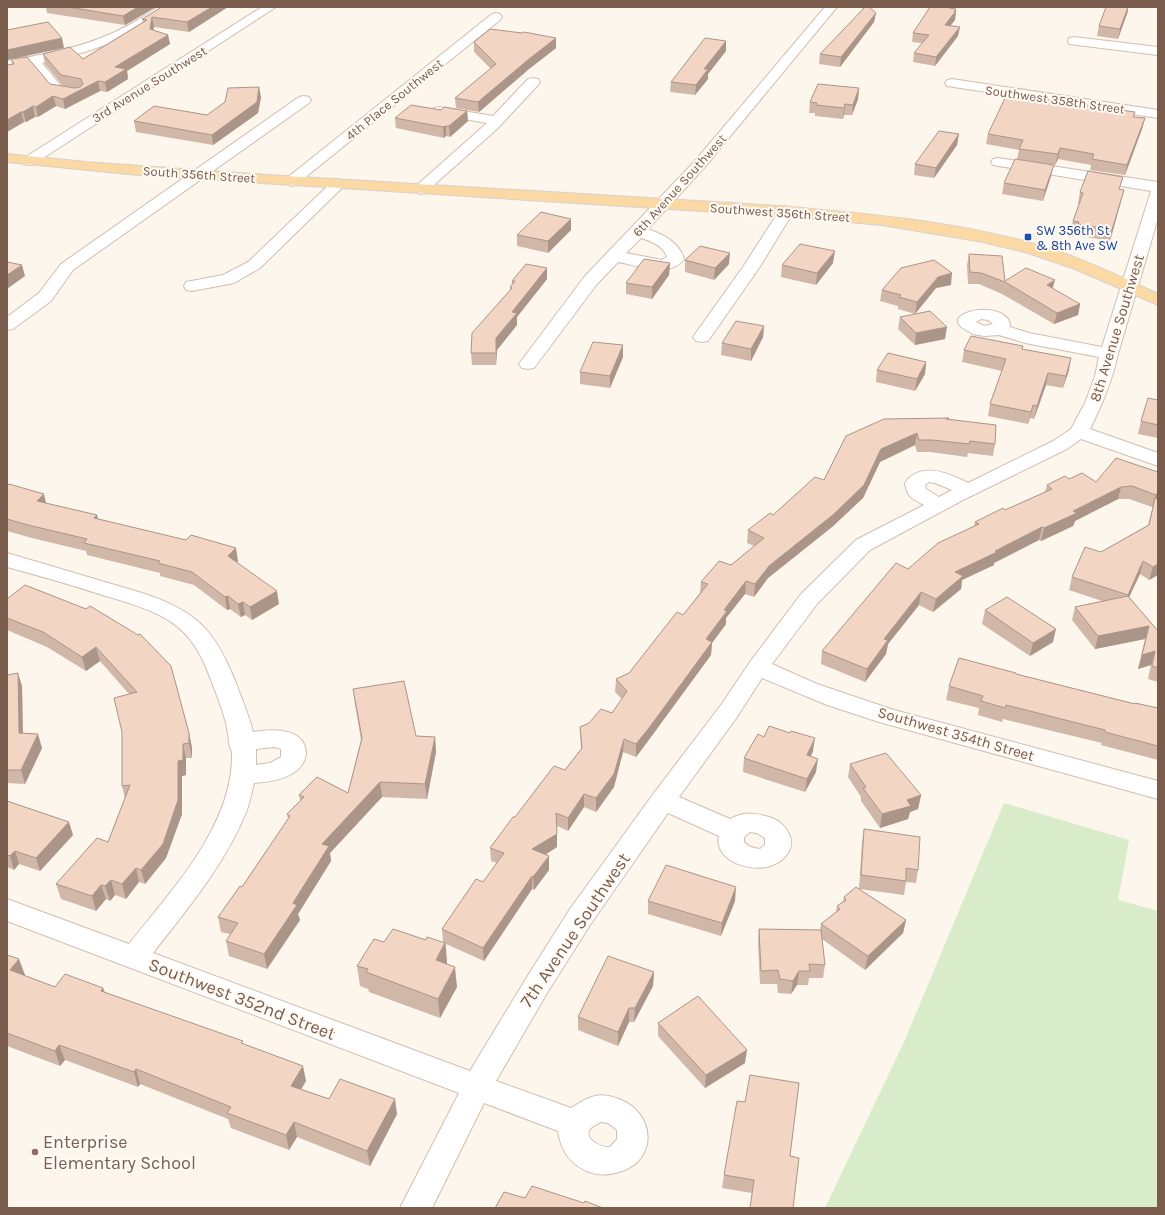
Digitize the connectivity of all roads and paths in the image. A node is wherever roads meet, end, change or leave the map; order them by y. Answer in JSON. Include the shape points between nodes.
{"nodes":[{"id":1,"x":168,"y":7,"type":"edge"},
{"id":2,"x":270,"y":7,"type":"edge"},
{"id":3,"x":831,"y":7,"type":"edge"},
{"id":4,"x":496,"y":17,"type":"dead end"},
{"id":5,"x":1074,"y":40,"type":"dead end"},
{"id":6,"x":1158,"y":52,"type":"edge"},
{"id":7,"x":33,"y":60,"type":"junction"},
{"id":8,"x":7,"y":65,"type":"edge"},
{"id":9,"x":533,"y":82,"type":"dead end"},
{"id":10,"x":952,"y":83,"type":"dead end"},
{"id":11,"x":77,"y":93,"type":"edge"},
{"id":12,"x":304,"y":100,"type":"dead end"},
{"id":13,"x":425,"y":112,"type":"edge"},
{"id":14,"x":1158,"y":114,"type":"edge"},
{"id":15,"x":497,"y":121,"type":"junction"},
{"id":16,"x":7,"y":158,"type":"edge"},
{"id":17,"x":29,"y":161,"type":"junction"},
{"id":18,"x":998,"y":162,"type":"dead end"},
{"id":19,"x":198,"y":175,"type":"junction"},
{"id":20,"x":292,"y":181,"type":"junction"},
{"id":21,"x":338,"y":184,"type":"junction"},
{"id":22,"x":391,"y":187,"type":"joint"},
{"id":23,"x":1158,"y":187,"type":"edge"},
{"id":24,"x":421,"y":189,"type":"junction"},
{"id":25,"x":1158,"y":192,"type":"edge"},
{"id":26,"x":664,"y":204,"type":"junction"},
{"id":27,"x":786,"y":211,"type":"junction"},
{"id":28,"x":638,"y":231,"type":"junction"},
{"id":29,"x":614,"y":256,"type":"junction"},
{"id":30,"x":192,"y":286,"type":"dead end"},
{"id":31,"x":1130,"y":286,"type":"junction"},
{"id":32,"x":1158,"y":300,"type":"edge"},
{"id":33,"x":7,"y":325,"type":"edge"},
{"id":34,"x":1000,"y":329,"type":"dead end"},
{"id":35,"x":702,"y":337,"type":"dead end"},
{"id":36,"x":1109,"y":354,"type":"junction"},
{"id":37,"x":528,"y":364,"type":"dead end"},
{"id":38,"x":1078,"y":432,"type":"junction"},
{"id":39,"x":1158,"y":460,"type":"edge"},
{"id":40,"x":967,"y":490,"type":"junction"},
{"id":41,"x":938,"y":505,"type":"junction"},
{"id":42,"x":11,"y":566,"type":"edge"},
{"id":43,"x":758,"y":667,"type":"junction"},
{"id":44,"x":242,"y":743,"type":"junction"},
{"id":45,"x":242,"y":775,"type":"junction"},
{"id":46,"x":1158,"y":790,"type":"edge"},
{"id":47,"x":662,"y":800,"type":"junction"},
{"id":48,"x":733,"y":831,"type":"dead end"},
{"id":49,"x":7,"y":910,"type":"edge"},
{"id":50,"x":134,"y":958,"type":"junction"},
{"id":51,"x":477,"y":1087,"type":"junction"},
{"id":52,"x":576,"y":1124,"type":"dead end"},
{"id":53,"x":416,"y":1208,"type":"edge"}],
"edges":[{"from":1,"to":7,"type":"street","via":[[126,32],[98,44]]},
{"from":2,"to":17,"type":"street","name":"3rd Avenue Southwest"},
{"from":3,"to":26,"type":"street","name":"6th Avenue Southwest","via":[[732,127]]},
{"from":4,"to":20,"type":"street","name":"4th Place Southwest"},
{"from":5,"to":6,"type":"street"},
{"from":7,"to":8,"type":"street"},
{"from":7,"to":11,"type":"street","via":[[58,90]]},
{"from":9,"to":15,"type":"street"},
{"from":10,"to":14,"type":"street","name":"Southwest 358th Street"},
{"from":12,"to":19,"type":"street"},
{"from":13,"to":15,"type":"street","via":[[440,111]]},
{"from":15,"to":24,"type":"street"},
{"from":16,"to":17,"type":"main road","name":"South 356th Street"},
{"from":17,"to":19,"type":"main road","name":"South 356th Street"},
{"from":18,"to":23,"type":"street"},
{"from":19,"to":20,"type":"main road","name":"South 356th Street"},
{"from":19,"to":33,"type":"street","via":[[67,266],[44,297]]},
{"from":20,"to":21,"type":"main road","name":"South 356th Street"},
{"from":21,"to":22,"type":"main road","name":"South 356th Street"},
{"from":21,"to":30,"type":"street","via":[[254,265],[228,279]]},
{"from":22,"to":24,"type":"main road","name":"Southwest 356th Street"},
{"from":24,"to":26,"type":"main road","name":"Southwest 356th Street"},
{"from":25,"to":31,"type":"street","name":"8th Avenue Southwest"},
{"from":26,"to":27,"type":"main road","name":"Southwest 356th Street"},
{"from":26,"to":28,"type":"street","name":"6th Avenue Southwest"},
{"from":27,"to":31,"type":"main road","name":"Southwest 356th Street","via":[[872,219],[1006,243],[1036,250]]},
{"from":27,"to":35,"type":"street","via":[[751,268]]},
{"from":28,"to":29,"type":"street","name":"6th Avenue Southwest"},
{"from":28,"to":29,"type":"street","via":[[668,246],[676,259],[662,265]]},
{"from":29,"to":37,"type":"street","name":"6th Avenue Southwest","via":[[591,280]]},
{"from":31,"to":32,"type":"main road","name":"Southwest 356th Street"},
{"from":31,"to":36,"type":"street","name":"8th Avenue Southwest"},
{"from":34,"to":36,"type":"street","via":[[1025,338]]},
{"from":36,"to":38,"type":"street","name":"8th Avenue Southwest","via":[[1094,404]]},
{"from":38,"to":39,"type":"street"},
{"from":38,"to":40,"type":"street","name":"8th Avenue Southwest","via":[[1060,445]]},
{"from":40,"to":41,"type":"street","name":"8th Avenue Southwest"},
{"from":40,"to":41,"type":"street","via":[[944,478],[930,476],[918,480],[914,487],[916,492]]},
{"from":41,"to":43,"type":"street","name":"8th Avenue Southwest","via":[[863,545],[809,599]]},
{"from":42,"to":44,"type":"street","via":[[83,581],[153,604],[176,615],[193,628],[208,644],[217,663],[232,701]]},
{"from":43,"to":46,"type":"street","name":"Southwest 354th Street","via":[[789,682],[867,710]]},
{"from":43,"to":47,"type":"street","name":"7th Avenue Southwest","via":[[729,711]]},
{"from":44,"to":45,"type":"street"},
{"from":44,"to":45,"type":"street","via":[[284,740],[294,750],[294,756],[283,768]]},
{"from":45,"to":50,"type":"street","via":[[233,813],[221,839],[198,874]]},
{"from":47,"to":48,"type":"street"},
{"from":47,"to":51,"type":"street","name":"7th Avenue Southwest","via":[[580,917]]},
{"from":49,"to":50,"type":"street","name":"Southwest 352nd Street"},
{"from":50,"to":51,"type":"street","name":"Southwest 352nd Street"},
{"from":51,"to":52,"type":"street","name":"Southwest 352nd Street"},
{"from":51,"to":53,"type":"street","name":"7th Avenue Southwest"}]}
